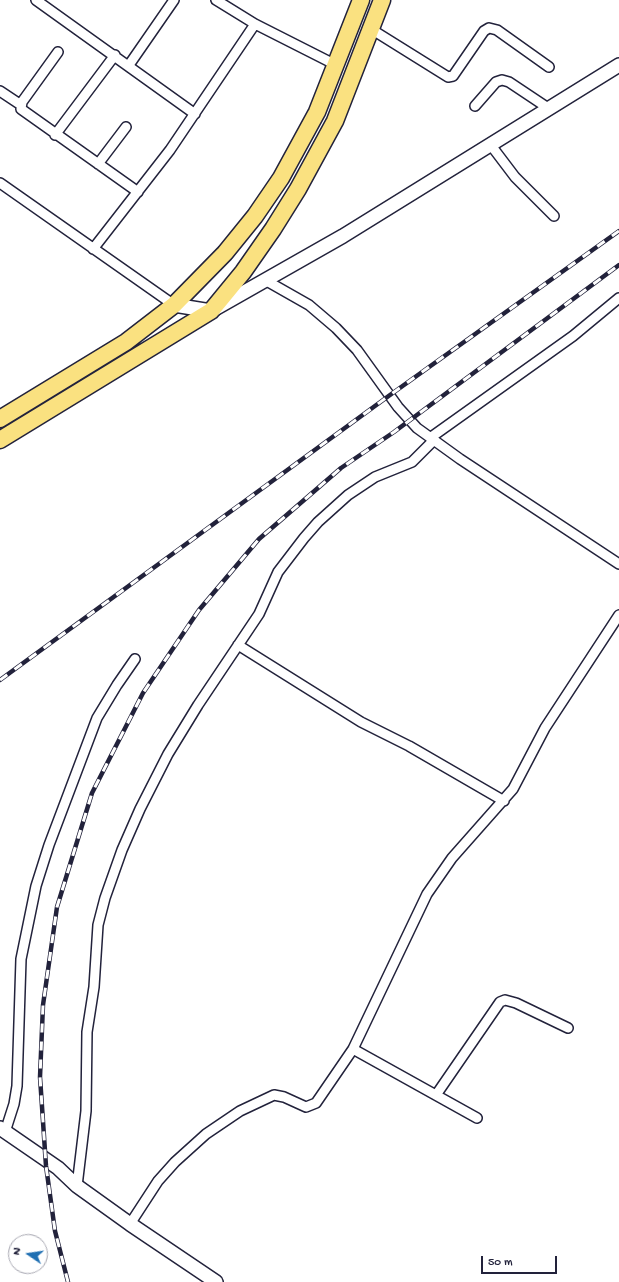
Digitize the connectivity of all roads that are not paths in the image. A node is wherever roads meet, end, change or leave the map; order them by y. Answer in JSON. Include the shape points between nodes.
{"nodes":[{"id":1,"x":36,"y":0,"type":"edge"},
{"id":2,"x":174,"y":0,"type":"edge"},
{"id":3,"x":216,"y":0,"type":"edge"},
{"id":4,"x":361,"y":0,"type":"edge"},
{"id":5,"x":382,"y":0,"type":"edge"},
{"id":6,"x":255,"y":24,"type":"junction"},
{"id":7,"x":371,"y":29,"type":"junction"},
{"id":8,"x":58,"y":52,"type":"dead end"},
{"id":9,"x":115,"y":55,"type":"junction"},
{"id":10,"x":129,"y":65,"type":"junction"},
{"id":11,"x":336,"y":65,"type":"junction"},
{"id":12,"x":619,"y":65,"type":"edge"},
{"id":13,"x":549,"y":67,"type":"dead end"},
{"id":14,"x":0,"y":90,"type":"edge"},
{"id":15,"x":21,"y":105,"type":"junction"},
{"id":16,"x":475,"y":106,"type":"dead end"},
{"id":17,"x":548,"y":108,"type":"junction"},
{"id":18,"x":195,"y":114,"type":"junction"},
{"id":19,"x":126,"y":127,"type":"dead end"},
{"id":20,"x":55,"y":135,"type":"junction"},
{"id":21,"x":490,"y":144,"type":"junction"},
{"id":22,"x":98,"y":164,"type":"junction"},
{"id":23,"x":0,"y":183,"type":"edge"},
{"id":24,"x":138,"y":192,"type":"junction"},
{"id":25,"x":554,"y":216,"type":"dead end"},
{"id":26,"x":93,"y":249,"type":"junction"},
{"id":27,"x":265,"y":280,"type":"junction"},
{"id":28,"x":619,"y":298,"type":"edge"},
{"id":29,"x":174,"y":306,"type":"junction"},
{"id":30,"x":211,"y":311,"type":"junction"},
{"id":31,"x":0,"y":419,"type":"edge"},
{"id":32,"x":432,"y":439,"type":"junction"},
{"id":33,"x":0,"y":440,"type":"edge"},
{"id":34,"x":619,"y":564,"type":"edge"},
{"id":35,"x":619,"y":615,"type":"edge"},
{"id":36,"x":238,"y":645,"type":"junction"},
{"id":37,"x":135,"y":659,"type":"dead end"},
{"id":38,"x":504,"y":801,"type":"junction"},
{"id":39,"x":568,"y":1028,"type":"dead end"},
{"id":40,"x":353,"y":1049,"type":"junction"},
{"id":41,"x":436,"y":1095,"type":"junction"},
{"id":42,"x":477,"y":1118,"type":"dead end"},
{"id":43,"x":3,"y":1130,"type":"edge"},
{"id":44,"x":77,"y":1186,"type":"junction"},
{"id":45,"x":130,"y":1224,"type":"junction"},
{"id":46,"x":216,"y":1282,"type":"edge"}],
"edges":[{"from":1,"to":9,"type":"street"},
{"from":2,"to":10,"type":"street"},
{"from":3,"to":6,"type":"street"},
{"from":4,"to":11,"type":"highway"},
{"from":5,"to":7,"type":"highway"},
{"from":6,"to":11,"type":"street"},
{"from":6,"to":18,"type":"street"},
{"from":7,"to":13,"type":"street","via":[[448,77],[453,76],[484,31],[489,28],[497,30]]},
{"from":7,"to":30,"type":"highway","via":[[335,121],[298,189],[243,272]]},
{"from":8,"to":15,"type":"street"},
{"from":9,"to":10,"type":"street"},
{"from":9,"to":20,"type":"street"},
{"from":10,"to":18,"type":"street"},
{"from":11,"to":29,"type":"highway","via":[[317,112],[272,191],[225,253]]},
{"from":12,"to":17,"type":"main road"},
{"from":14,"to":15,"type":"street"},
{"from":15,"to":20,"type":"street","via":[[22,110]]},
{"from":16,"to":17,"type":"street","via":[[496,82],[502,80]]},
{"from":17,"to":21,"type":"main road"},
{"from":18,"to":24,"type":"street"},
{"from":19,"to":22,"type":"street"},
{"from":20,"to":22,"type":"street"},
{"from":21,"to":25,"type":"street","via":[[515,177]]},
{"from":21,"to":27,"type":"main road","via":[[343,236]]},
{"from":22,"to":24,"type":"street"},
{"from":23,"to":26,"type":"street"},
{"from":24,"to":26,"type":"street"},
{"from":26,"to":29,"type":"street"},
{"from":27,"to":30,"type":"main road"},
{"from":27,"to":32,"type":"street","via":[[309,305],[336,328],[357,350],[398,407],[417,428]]},
{"from":28,"to":32,"type":"street","via":[[572,336]]},
{"from":29,"to":30,"type":"main road"},
{"from":29,"to":31,"type":"highway","via":[[126,342]]},
{"from":30,"to":33,"type":"highway"},
{"from":32,"to":34,"type":"street"},
{"from":32,"to":36,"type":"street","via":[[412,462],[375,477],[318,522],[278,572],[259,614]]},
{"from":35,"to":38,"type":"street","via":[[545,728]]},
{"from":36,"to":38,"type":"street","via":[[361,722],[410,746]]},
{"from":36,"to":44,"type":"street","via":[[198,705],[161,768],[125,843],[105,898],[98,925],[95,982],[87,1032],[86,1111]]},
{"from":37,"to":43,"type":"street","via":[[97,718],[36,886],[21,959],[17,1086],[14,1104]]},
{"from":38,"to":40,"type":"street","via":[[452,858],[427,894]]},
{"from":39,"to":41,"type":"street","via":[[516,1003],[505,1000],[500,1002]]},
{"from":40,"to":41,"type":"street"},
{"from":40,"to":45,"type":"street","via":[[312,1106],[303,1106],[274,1095],[240,1111],[206,1134],[162,1176]]},
{"from":41,"to":42,"type":"street"},
{"from":43,"to":44,"type":"main road","via":[[58,1168]]},
{"from":44,"to":45,"type":"main road"},
{"from":45,"to":46,"type":"main road"}]}
